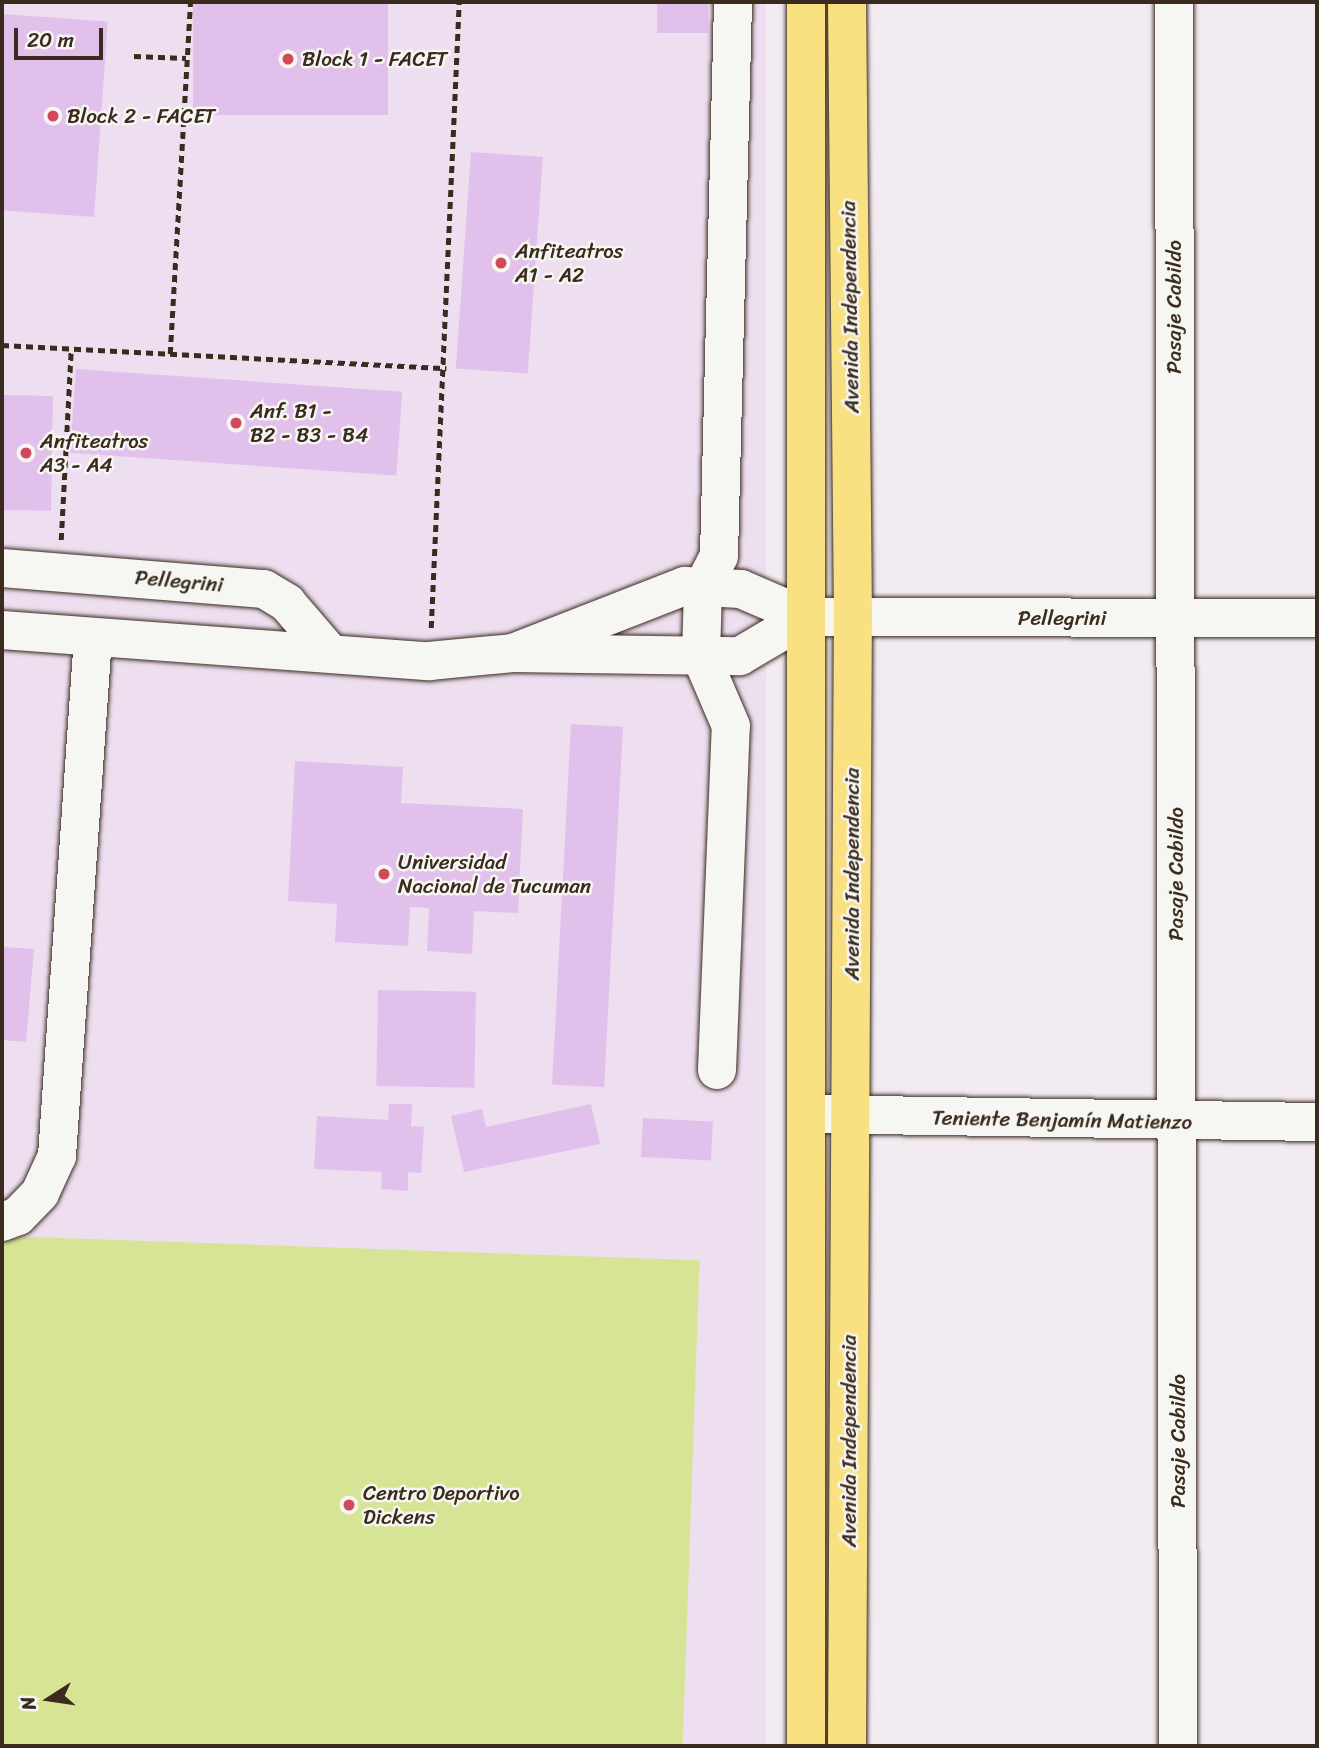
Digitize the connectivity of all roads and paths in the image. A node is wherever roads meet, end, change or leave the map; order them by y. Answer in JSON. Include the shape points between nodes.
{"nodes":[{"id":1,"x":190,"y":2,"type":"edge"},
{"id":2,"x":459,"y":2,"type":"edge"},
{"id":3,"x":733,"y":2,"type":"edge"},
{"id":4,"x":806,"y":2,"type":"edge"},
{"id":5,"x":847,"y":2,"type":"edge"},
{"id":6,"x":1174,"y":2,"type":"edge"},
{"id":7,"x":134,"y":56,"type":"dead end"},
{"id":8,"x":186,"y":58,"type":"junction"},
{"id":9,"x":2,"y":345,"type":"edge"},
{"id":10,"x":71,"y":349,"type":"junction"},
{"id":11,"x":170,"y":354,"type":"junction"},
{"id":12,"x":446,"y":368,"type":"junction"},
{"id":13,"x":2,"y":568,"type":"edge"},
{"id":14,"x":59,"y":570,"type":"junction"},
{"id":15,"x":703,"y":587,"type":"junction"},
{"id":16,"x":806,"y":617,"type":"junction"},
{"id":17,"x":853,"y":617,"type":"junction"},
{"id":18,"x":1317,"y":618,"type":"edge"},
{"id":19,"x":1174,"y":619,"type":"junction"},
{"id":20,"x":2,"y":630,"type":"edge"},
{"id":21,"x":93,"y":637,"type":"junction"},
{"id":22,"x":329,"y":653,"type":"junction"},
{"id":23,"x":513,"y":653,"type":"junction"},
{"id":24,"x":701,"y":656,"type":"junction"},
{"id":25,"x":429,"y":661,"type":"junction"},
{"id":26,"x":716,"y":1070,"type":"dead end"},
{"id":27,"x":807,"y":1114,"type":"junction"},
{"id":28,"x":850,"y":1116,"type":"junction"},
{"id":29,"x":1178,"y":1122,"type":"junction"},
{"id":30,"x":1317,"y":1122,"type":"edge"},
{"id":31,"x":2,"y":1222,"type":"edge"},
{"id":32,"x":806,"y":1746,"type":"edge"},
{"id":33,"x":847,"y":1746,"type":"edge"},
{"id":34,"x":1178,"y":1746,"type":"edge"}],
"edges":[{"from":1,"to":8,"type":"path"},
{"from":2,"to":12,"type":"path"},
{"from":3,"to":15,"type":"street","via":[[719,556]]},
{"from":4,"to":16,"type":"main road","name":"Avenida Independencia"},
{"from":5,"to":17,"type":"main road","name":"Avenida Independencia"},
{"from":6,"to":19,"type":"street","name":"Pasaje Cabildo"},
{"from":7,"to":8,"type":"path"},
{"from":8,"to":11,"type":"path"},
{"from":9,"to":10,"type":"path"},
{"from":10,"to":11,"type":"path"},
{"from":10,"to":14,"type":"path"},
{"from":11,"to":12,"type":"path"},
{"from":12,"to":25,"type":"path"},
{"from":13,"to":14,"type":"street","name":"Pellegrini"},
{"from":14,"to":22,"type":"street","name":"Pellegrini","via":[[264,589],[287,603]]},
{"from":15,"to":16,"type":"street","name":"Pellegrini","via":[[741,589]]},
{"from":15,"to":23,"type":"street","name":"Pellegrini","via":[[685,586]]},
{"from":15,"to":24,"type":"street"},
{"from":16,"to":17,"type":"street","name":"Pellegrini"},
{"from":16,"to":24,"type":"street","name":"Pellegrini","via":[[740,656]]},
{"from":16,"to":27,"type":"main road","name":"Avenida Independencia"},
{"from":17,"to":19,"type":"street","name":"Pellegrini"},
{"from":17,"to":28,"type":"main road","name":"Avenida Independencia"},
{"from":18,"to":19,"type":"street","name":"Pellegrini"},
{"from":19,"to":29,"type":"street","name":"Pasaje Cabildo"},
{"from":20,"to":21,"type":"street","name":"Pellegrini"},
{"from":21,"to":22,"type":"street","name":"Pellegrini"},
{"from":21,"to":31,"type":"street","via":[[57,1156],[40,1193],[18,1216]]},
{"from":22,"to":25,"type":"street","name":"Pellegrini"},
{"from":23,"to":24,"type":"street","name":"Pellegrini"},
{"from":23,"to":25,"type":"street","name":"Pellegrini"},
{"from":24,"to":26,"type":"street","via":[[731,726]]},
{"from":27,"to":28,"type":"street","name":"Teniente Benjamín Matienzo"},
{"from":27,"to":32,"type":"main road","name":"Avenida Independencia"},
{"from":28,"to":29,"type":"street","name":"Teniente Benjamín Matienzo"},
{"from":28,"to":33,"type":"main road","name":"Avenida Independencia"},
{"from":29,"to":30,"type":"street","name":"Teniente Benjamín Matienzo"},
{"from":29,"to":34,"type":"street","name":"Pasaje Cabildo"}]}
